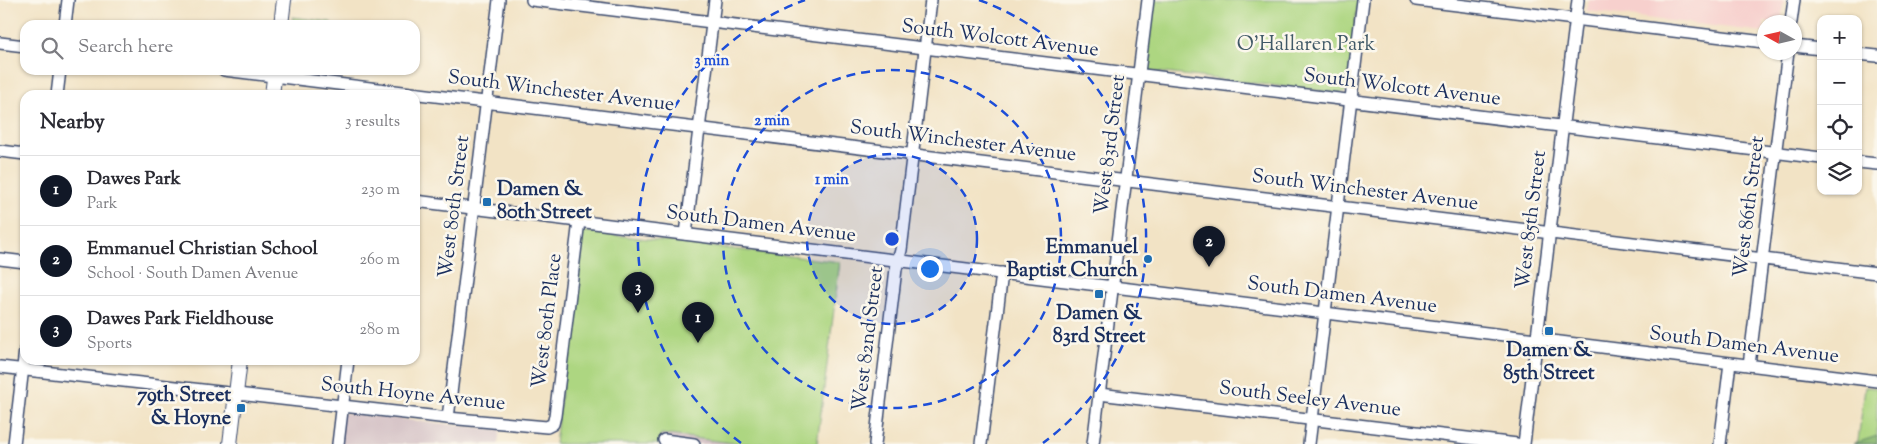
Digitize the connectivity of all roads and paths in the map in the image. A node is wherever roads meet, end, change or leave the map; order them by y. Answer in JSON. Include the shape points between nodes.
{"nodes":[{"id":1,"x":68,"y":0,"type":"edge"},
{"id":2,"x":284,"y":0,"type":"edge"},
{"id":3,"x":499,"y":0,"type":"edge"},
{"id":4,"x":532,"y":0,"type":"edge"},
{"id":5,"x":715,"y":0,"type":"edge"},
{"id":6,"x":931,"y":0,"type":"edge"},
{"id":7,"x":1148,"y":0,"type":"edge"},
{"id":8,"x":1363,"y":0,"type":"edge"},
{"id":9,"x":1416,"y":0,"type":"edge"},
{"id":10,"x":1578,"y":0,"type":"edge"},
{"id":11,"x":1794,"y":0,"type":"edge"},
{"id":12,"x":1792,"y":15,"type":"edge"},
{"id":13,"x":1576,"y":19,"type":"junction"},
{"id":14,"x":66,"y":20,"type":"edge"},
{"id":15,"x":282,"y":20,"type":"edge"},
{"id":16,"x":712,"y":22,"type":"junction"},
{"id":17,"x":1757,"y":41,"type":"edge"},
{"id":18,"x":0,"y":43,"type":"edge"},
{"id":19,"x":20,"y":45,"type":"edge"},
{"id":20,"x":1802,"y":47,"type":"edge"},
{"id":21,"x":925,"y":49,"type":"junction"},
{"id":22,"x":1817,"y":49,"type":"edge"},
{"id":23,"x":1862,"y":54,"type":"edge"},
{"id":24,"x":1877,"y":56,"type":"edge"},
{"id":25,"x":1787,"y":60,"type":"edge"},
{"id":26,"x":59,"y":75,"type":"edge"},
{"id":27,"x":275,"y":75,"type":"edge"},
{"id":28,"x":290,"y":75,"type":"edge"},
{"id":29,"x":1139,"y":75,"type":"junction"},
{"id":30,"x":57,"y":90,"type":"edge"},
{"id":31,"x":273,"y":90,"type":"edge"},
{"id":32,"x":399,"y":90,"type":"edge"},
{"id":33,"x":420,"y":93,"type":"edge"},
{"id":34,"x":1351,"y":101,"type":"junction"},
{"id":35,"x":487,"y":102,"type":"junction"},
{"id":36,"x":1563,"y":126,"type":"junction"},
{"id":37,"x":699,"y":128,"type":"junction"},
{"id":38,"x":0,"y":151,"type":"edge"},
{"id":39,"x":1775,"y":152,"type":"junction"},
{"id":40,"x":20,"y":153,"type":"edge"},
{"id":41,"x":912,"y":155,"type":"junction"},
{"id":42,"x":1817,"y":157,"type":"edge"},
{"id":43,"x":1862,"y":162,"type":"edge"},
{"id":44,"x":1877,"y":164,"type":"edge"},
{"id":45,"x":1126,"y":181,"type":"junction"},
{"id":46,"x":420,"y":202,"type":"edge"},
{"id":47,"x":1338,"y":207,"type":"junction"},
{"id":48,"x":474,"y":208,"type":"junction"},
{"id":49,"x":579,"y":221,"type":"junction"},
{"id":50,"x":1550,"y":233,"type":"junction"},
{"id":51,"x":686,"y":234,"type":"junction"},
{"id":52,"x":0,"y":259,"type":"edge"},
{"id":53,"x":1762,"y":259,"type":"junction"},
{"id":54,"x":898,"y":260,"type":"junction"},
{"id":55,"x":20,"y":261,"type":"edge"},
{"id":56,"x":1002,"y":273,"type":"junction"},
{"id":57,"x":1877,"y":273,"type":"edge"},
{"id":58,"x":1113,"y":286,"type":"junction"},
{"id":59,"x":1325,"y":313,"type":"junction"},
{"id":60,"x":1537,"y":339,"type":"junction"},
{"id":61,"x":1730,"y":363,"type":"junction"},
{"id":62,"x":24,"y":365,"type":"edge"},
{"id":63,"x":239,"y":365,"type":"edge"},
{"id":64,"x":347,"y":365,"type":"edge"},
{"id":65,"x":1749,"y":365,"type":"junction"},
{"id":66,"x":0,"y":367,"type":"edge"},
{"id":67,"x":23,"y":370,"type":"junction"},
{"id":68,"x":1877,"y":381,"type":"edge"},
{"id":69,"x":236,"y":394,"type":"junction"},
{"id":70,"x":1099,"y":394,"type":"junction"},
{"id":71,"x":342,"y":406,"type":"junction"},
{"id":72,"x":448,"y":418,"type":"junction"},
{"id":73,"x":1312,"y":419,"type":"junction"},
{"id":74,"x":553,"y":424,"type":"joint"},
{"id":75,"x":664,"y":440,"type":"dead end"},
{"id":76,"x":14,"y":444,"type":"edge"},
{"id":77,"x":230,"y":444,"type":"edge"},
{"id":78,"x":338,"y":444,"type":"edge"},
{"id":79,"x":694,"y":444,"type":"edge"},
{"id":80,"x":874,"y":444,"type":"edge"},
{"id":81,"x":981,"y":444,"type":"edge"},
{"id":82,"x":1093,"y":444,"type":"edge"},
{"id":83,"x":1309,"y":444,"type":"edge"},
{"id":84,"x":1517,"y":444,"type":"edge"},
{"id":85,"x":1524,"y":444,"type":"edge"},
{"id":86,"x":1720,"y":444,"type":"edge"}],
"edges":[{"from":1,"to":14,"type":"street"},
{"from":2,"to":15,"type":"main road"},
{"from":3,"to":35,"type":"street","name":"West 80th Street"},
{"from":4,"to":16,"type":"street","name":"South Wolcott Avenue"},
{"from":5,"to":16,"type":"street"},
{"from":6,"to":21,"type":"street","name":"West 82nd Street"},
{"from":7,"to":29,"type":"street","name":"West 83rd Street"},
{"from":8,"to":34,"type":"street"},
{"from":9,"to":13,"type":"street"},
{"from":10,"to":13,"type":"street","name":"West 85th Street"},
{"from":11,"to":12,"type":"street"},
{"from":13,"to":17,"type":"street"},
{"from":13,"to":36,"type":"street","name":"West 85th Street"},
{"from":16,"to":21,"type":"street","name":"South Wolcott Avenue"},
{"from":16,"to":37,"type":"street"},
{"from":18,"to":19,"type":"street"},
{"from":20,"to":22,"type":"street"},
{"from":21,"to":29,"type":"street","name":"South Wolcott Avenue"},
{"from":21,"to":41,"type":"street","name":"West 82nd Street"},
{"from":23,"to":24,"type":"street"},
{"from":25,"to":39,"type":"street","name":"West 86th Street"},
{"from":26,"to":30,"type":"street"},
{"from":27,"to":31,"type":"main road"},
{"from":28,"to":32,"type":"street","name":"South Winchester Avenue"},
{"from":29,"to":34,"type":"street","name":"South Wolcott Avenue"},
{"from":29,"to":45,"type":"street","name":"West 83rd Street"},
{"from":33,"to":35,"type":"street","name":"South Winchester Avenue"},
{"from":34,"to":36,"type":"street","name":"South Wolcott Avenue"},
{"from":34,"to":47,"type":"street"},
{"from":35,"to":37,"type":"street","name":"South Winchester Avenue"},
{"from":35,"to":48,"type":"street","name":"West 80th Street"},
{"from":36,"to":39,"type":"street","name":"South Wolcott Avenue"},
{"from":36,"to":50,"type":"street","name":"West 85th Street"},
{"from":37,"to":41,"type":"street","name":"South Winchester Avenue"},
{"from":37,"to":51,"type":"street"},
{"from":38,"to":40,"type":"street"},
{"from":39,"to":42,"type":"street","name":"South Wolcott Avenue"},
{"from":39,"to":53,"type":"street","name":"West 86th Street"},
{"from":41,"to":45,"type":"street","name":"South Winchester Avenue"},
{"from":41,"to":54,"type":"street","name":"West 82nd Street"},
{"from":43,"to":44,"type":"street"},
{"from":45,"to":47,"type":"street","name":"South Winchester Avenue"},
{"from":45,"to":58,"type":"street","name":"West 83rd Street"},
{"from":46,"to":48,"type":"street","name":"South Damen Avenue"},
{"from":47,"to":50,"type":"street","name":"South Winchester Avenue"},
{"from":47,"to":59,"type":"street"},
{"from":48,"to":49,"type":"street","name":"South Damen Avenue"},
{"from":48,"to":72,"type":"street","name":"West 80th Street"},
{"from":49,"to":51,"type":"street","name":"South Damen Avenue"},
{"from":49,"to":74,"type":"street","name":"West 80th Place"},
{"from":50,"to":53,"type":"street","name":"South Winchester Avenue"},
{"from":50,"to":60,"type":"street","name":"West 85th Street"},
{"from":51,"to":54,"type":"street","name":"South Damen Avenue"},
{"from":52,"to":55,"type":"street"},
{"from":53,"to":57,"type":"street","name":"South Winchester Avenue"},
{"from":53,"to":65,"type":"street","name":"West 86th Street"},
{"from":54,"to":56,"type":"street","name":"South Damen Avenue"},
{"from":54,"to":80,"type":"street","name":"West 82nd Street"},
{"from":56,"to":58,"type":"street","name":"South Damen Avenue"},
{"from":56,"to":81,"type":"street"},
{"from":58,"to":59,"type":"street","name":"South Damen Avenue"},
{"from":58,"to":70,"type":"street","name":"West 83rd Street"},
{"from":59,"to":60,"type":"street","name":"South Damen Avenue"},
{"from":59,"to":73,"type":"street"},
{"from":60,"to":61,"type":"street","name":"South Damen Avenue"},
{"from":60,"to":85,"type":"street","name":"West 85th Street"},
{"from":61,"to":65,"type":"street","name":"South Damen Avenue"},
{"from":61,"to":86,"type":"street"},
{"from":62,"to":67,"type":"street"},
{"from":63,"to":69,"type":"main road"},
{"from":64,"to":71,"type":"street"},
{"from":65,"to":68,"type":"street","name":"South Damen Avenue"},
{"from":66,"to":67,"type":"street","name":"South Hoyne Avenue"},
{"from":67,"to":69,"type":"street","name":"South Hoyne Avenue"},
{"from":67,"to":76,"type":"street"},
{"from":69,"to":71,"type":"street","name":"South Hoyne Avenue"},
{"from":69,"to":77,"type":"main road"},
{"from":70,"to":73,"type":"street","name":"South Seeley Avenue"},
{"from":70,"to":82,"type":"street","name":"West 83rd Street"},
{"from":71,"to":72,"type":"street","name":"South Hoyne Avenue"},
{"from":71,"to":78,"type":"street"},
{"from":72,"to":74,"type":"street","name":"South Hoyne Avenue","via":[[543,428]]},
{"from":73,"to":83,"type":"street"},
{"from":73,"to":84,"type":"street","name":"South Seeley Avenue"},
{"from":75,"to":79,"type":"street"}]}
